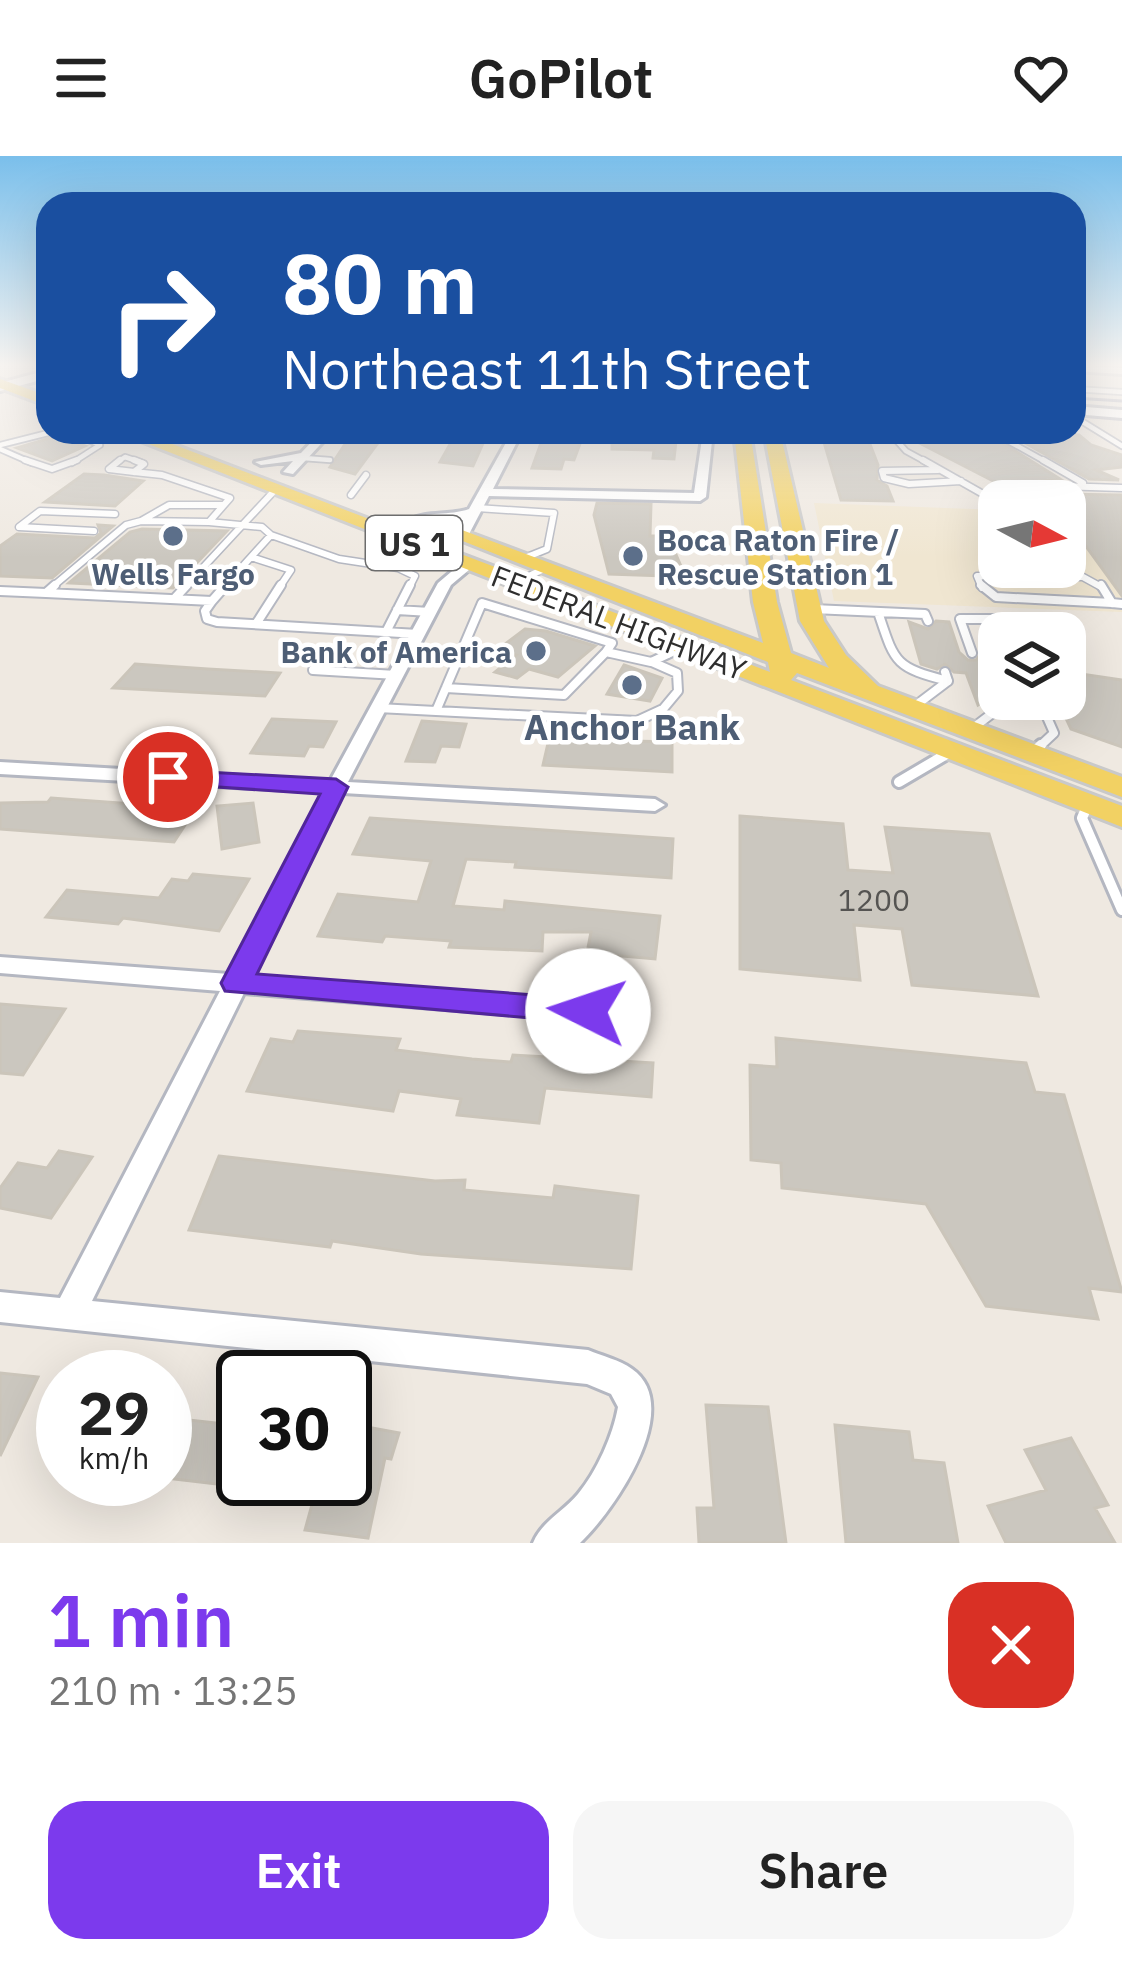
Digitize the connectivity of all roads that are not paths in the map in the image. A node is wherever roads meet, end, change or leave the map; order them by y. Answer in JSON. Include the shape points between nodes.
{"nodes":[{"id":1,"x":1097,"y":429,"type":"edge"},
{"id":2,"x":36,"y":437,"type":"edge"},
{"id":3,"x":98,"y":444,"type":"edge"},
{"id":4,"x":157,"y":444,"type":"edge"},
{"id":5,"x":211,"y":444,"type":"edge"},
{"id":6,"x":316,"y":444,"type":"edge"},
{"id":7,"x":512,"y":444,"type":"edge"},
{"id":8,"x":706,"y":444,"type":"edge"},
{"id":9,"x":744,"y":444,"type":"edge"},
{"id":10,"x":774,"y":444,"type":"edge"},
{"id":11,"x":900,"y":444,"type":"edge"},
{"id":12,"x":1014,"y":444,"type":"edge"},
{"id":13,"x":1122,"y":446,"type":"edge"},
{"id":14,"x":0,"y":447,"type":"edge"},
{"id":15,"x":330,"y":460,"type":"dead end"},
{"id":16,"x":293,"y":469,"type":"junction"},
{"id":17,"x":941,"y":470,"type":"junction"},
{"id":18,"x":134,"y":472,"type":"junction"},
{"id":19,"x":367,"y":475,"type":"dead end"},
{"id":20,"x":961,"y":481,"type":"junction"},
{"id":21,"x":1089,"y":486,"type":"junction"},
{"id":22,"x":1122,"y":488,"type":"edge"},
{"id":23,"x":486,"y":492,"type":"junction"},
{"id":24,"x":346,"y":494,"type":"junction"},
{"id":25,"x":373,"y":504,"type":"dead end"},
{"id":26,"x":223,"y":506,"type":"junction"},
{"id":27,"x":476,"y":510,"type":"junction"},
{"id":28,"x":394,"y":512,"type":"dead end"},
{"id":29,"x":115,"y":514,"type":"dead end"},
{"id":30,"x":141,"y":520,"type":"junction"},
{"id":31,"x":416,"y":520,"type":"junction"},
{"id":32,"x":209,"y":522,"type":"junction"},
{"id":33,"x":244,"y":523,"type":"junction"},
{"id":34,"x":94,"y":531,"type":"dead end"},
{"id":35,"x":271,"y":535,"type":"junction"},
{"id":36,"x":460,"y":536,"type":"junction"},
{"id":37,"x":795,"y":542,"type":"junction"},
{"id":38,"x":758,"y":548,"type":"junction"},
{"id":39,"x":250,"y":557,"type":"junction"},
{"id":40,"x":469,"y":564,"type":"junction"},
{"id":41,"x":519,"y":570,"type":"junction"},
{"id":42,"x":0,"y":591,"type":"edge"},
{"id":43,"x":46,"y":593,"type":"junction"},
{"id":44,"x":175,"y":598,"type":"junction"},
{"id":45,"x":212,"y":601,"type":"junction"},
{"id":46,"x":765,"y":602,"type":"junction"},
{"id":47,"x":1117,"y":603,"type":"edge"},
{"id":48,"x":397,"y":610,"type":"junction"},
{"id":49,"x":878,"y":612,"type":"junction"},
{"id":50,"x":811,"y":615,"type":"junction"},
{"id":51,"x":677,"y":619,"type":"junction"},
{"id":52,"x":978,"y":619,"type":"edge"},
{"id":53,"x":928,"y":621,"type":"dead end"},
{"id":54,"x":424,"y":623,"type":"junction"},
{"id":55,"x":256,"y":624,"type":"junction"},
{"id":56,"x":386,"y":632,"type":"junction"},
{"id":57,"x":606,"y":652,"type":"junction"},
{"id":58,"x":694,"y":652,"type":"junction"},
{"id":59,"x":972,"y":653,"type":"dead end"},
{"id":60,"x":778,"y":659,"type":"junction"},
{"id":61,"x":651,"y":662,"type":"junction"},
{"id":62,"x":313,"y":670,"type":"dead end"},
{"id":63,"x":396,"y":675,"type":"junction"},
{"id":64,"x":446,"y":688,"type":"junction"},
{"id":65,"x":796,"y":692,"type":"junction"},
{"id":66,"x":867,"y":693,"type":"junction"},
{"id":67,"x":378,"y":708,"type":"junction"},
{"id":68,"x":436,"y":711,"type":"junction"},
{"id":69,"x":985,"y":720,"type":"edge"},
{"id":70,"x":1049,"y":720,"type":"edge"},
{"id":71,"x":910,"y":723,"type":"junction"},
{"id":72,"x":960,"y":742,"type":"junction"},
{"id":73,"x":1032,"y":754,"type":"junction"},
{"id":74,"x":0,"y":768,"type":"edge"},
{"id":75,"x":899,"y":782,"type":"dead end"},
{"id":76,"x":336,"y":787,"type":"junction"},
{"id":77,"x":1122,"y":788,"type":"edge"},
{"id":78,"x":1088,"y":804,"type":"junction"},
{"id":79,"x":655,"y":806,"type":"dead end"},
{"id":80,"x":1122,"y":817,"type":"edge"},
{"id":81,"x":1117,"y":887,"type":"edge"},
{"id":82,"x":1122,"y":910,"type":"edge"},
{"id":83,"x":0,"y":965,"type":"edge"},
{"id":84,"x":236,"y":983,"type":"junction"},
{"id":85,"x":632,"y":1015,"type":"dead end"},
{"id":86,"x":0,"y":1306,"type":"edge"},
{"id":87,"x":69,"y":1314,"type":"junction"},
{"id":88,"x":552,"y":1543,"type":"edge"}],
"edges":[{"from":1,"to":13,"type":"lane"},
{"from":2,"to":14,"type":"lane"},
{"from":3,"to":14,"type":"lane","via":[[51,473]]},
{"from":4,"to":16,"type":"main road","name":"FEDERAL HIGHWAY","number":"US 1","via":[[218,468]]},
{"from":5,"to":16,"type":"main road","name":"FEDERAL HIGHWAY","number":"US 1"},
{"from":6,"to":16,"type":"street"},
{"from":7,"to":23,"type":"street"},
{"from":8,"to":23,"type":"street","via":[[700,496]]},
{"from":9,"to":38,"type":"main road"},
{"from":10,"to":37,"type":"main road"},
{"from":11,"to":17,"type":"lane"},
{"from":12,"to":21,"type":"lane"},
{"from":15,"to":16,"type":"lane"},
{"from":16,"to":24,"type":"main road"},
{"from":16,"to":33,"type":"lane"},
{"from":16,"to":40,"type":"main road","name":"FEDERAL HIGHWAY","number":"US 1"},
{"from":17,"to":20,"type":"lane"},
{"from":17,"to":20,"type":"lane","via":[[882,471],[898,483]]},
{"from":18,"to":18,"type":"lane","via":[[144,464],[125,457],[110,469]]},
{"from":18,"to":26,"type":"lane","via":[[230,498]]},
{"from":19,"to":24,"type":"lane"},
{"from":20,"to":21,"type":"lane","via":[[992,495]]},
{"from":21,"to":22,"type":"lane"},
{"from":23,"to":27,"type":"street"},
{"from":24,"to":25,"type":"main road","number":"US 1"},
{"from":26,"to":30,"type":"lane","via":[[167,503]]},
{"from":26,"to":32,"type":"lane"},
{"from":27,"to":31,"type":"street"},
{"from":27,"to":36,"type":"street"},
{"from":27,"to":41,"type":"lane","via":[[554,513],[547,549]]},
{"from":28,"to":31,"type":"main road","name":"FEDERAL HIGHWAY","number":"US 1"},
{"from":29,"to":34,"type":"lane","via":[[40,511],[19,527]]},
{"from":30,"to":32,"type":"lane"},
{"from":30,"to":43,"type":"lane"},
{"from":31,"to":36,"type":"main road","name":"FEDERAL HIGHWAY","number":"US 1"},
{"from":32,"to":33,"type":"lane"},
{"from":33,"to":35,"type":"lane"},
{"from":33,"to":44,"type":"lane"},
{"from":35,"to":39,"type":"lane"},
{"from":35,"to":48,"type":"lane","via":[[415,576]]},
{"from":36,"to":41,"type":"main road","name":"FEDERAL HIGHWAY","number":"US 1"},
{"from":37,"to":38,"type":"lane"},
{"from":37,"to":50,"type":"main road"},
{"from":38,"to":46,"type":"main road"},
{"from":39,"to":45,"type":"lane"},
{"from":39,"to":55,"type":"lane","via":[[291,570]]},
{"from":40,"to":41,"type":"main road","name":"FEDERAL HIGHWAY","number":"US 1"},
{"from":40,"to":54,"type":"street","via":[[445,584]]},
{"from":41,"to":51,"type":"main road","name":"FEDERAL HIGHWAY","number":"US 1","via":[[546,568]]},
{"from":41,"to":58,"type":"main road","name":"FEDERAL HIGHWAY","number":"US 1"},
{"from":42,"to":43,"type":"lane"},
{"from":43,"to":44,"type":"lane"},
{"from":44,"to":45,"type":"lane"},
{"from":45,"to":55,"type":"lane","via":[[207,619]]},
{"from":46,"to":51,"type":"main road","via":[[735,620]]},
{"from":46,"to":60,"type":"main road"},
{"from":47,"to":47,"type":"lane","via":[[1084,577],[977,576],[996,597]]},
{"from":48,"to":54,"type":"lane"},
{"from":48,"to":56,"type":"lane"},
{"from":49,"to":50,"type":"lane"},
{"from":49,"to":53,"type":"lane","via":[[925,614]]},
{"from":49,"to":71,"type":"lane","via":[[894,659],[917,673],[946,676]]},
{"from":50,"to":60,"type":"main road","via":[[800,646]]},
{"from":50,"to":66,"type":"main road"},
{"from":51,"to":60,"type":"main road","number":"US 1"},
{"from":52,"to":59,"type":"lane","via":[[960,619]]},
{"from":54,"to":56,"type":"lane"},
{"from":54,"to":63,"type":"street"},
{"from":55,"to":56,"type":"lane"},
{"from":57,"to":61,"type":"lane"},
{"from":57,"to":64,"type":"lane","via":[[564,695]]},
{"from":57,"to":64,"type":"lane","via":[[612,644],[482,602]]},
{"from":58,"to":60,"type":"main road"},
{"from":58,"to":61,"type":"lane"},
{"from":58,"to":65,"type":"main road","name":"FEDERAL HIGHWAY","number":"US 1"},
{"from":60,"to":65,"type":"main road"},
{"from":60,"to":66,"type":"main road","number":"US 1"},
{"from":61,"to":68,"type":"lane","via":[[668,664],[679,688],[673,706],[637,721]]},
{"from":62,"to":63,"type":"lane"},
{"from":63,"to":67,"type":"street"},
{"from":64,"to":68,"type":"lane"},
{"from":65,"to":66,"type":"main road","via":[[821,685]]},
{"from":65,"to":71,"type":"main road","name":"FEDERAL HIGHWAY","number":"US 1"},
{"from":66,"to":71,"type":"main road","number":"US 1"},
{"from":67,"to":68,"type":"lane"},
{"from":67,"to":76,"type":"street"},
{"from":69,"to":72,"type":"lane"},
{"from":70,"to":73,"type":"lane","via":[[1054,733]]},
{"from":71,"to":72,"type":"main road","number":"US 1"},
{"from":72,"to":73,"type":"main road","number":"US 1"},
{"from":72,"to":75,"type":"lane"},
{"from":72,"to":78,"type":"main road","number":"US 1"},
{"from":73,"to":77,"type":"main road","number":"US 1"},
{"from":74,"to":76,"type":"street"},
{"from":76,"to":79,"type":"street"},
{"from":76,"to":84,"type":"street"},
{"from":78,"to":80,"type":"main road","number":"US 1"},
{"from":78,"to":81,"type":"lane","via":[[1082,818]]},
{"from":81,"to":82,"type":"lane"},
{"from":83,"to":84,"type":"street"},
{"from":84,"to":85,"type":"street"},
{"from":84,"to":87,"type":"street"},
{"from":86,"to":87,"type":"street"},
{"from":87,"to":88,"type":"street","via":[[588,1367],[623,1382],[636,1404],[631,1433],[592,1506]]}]}
